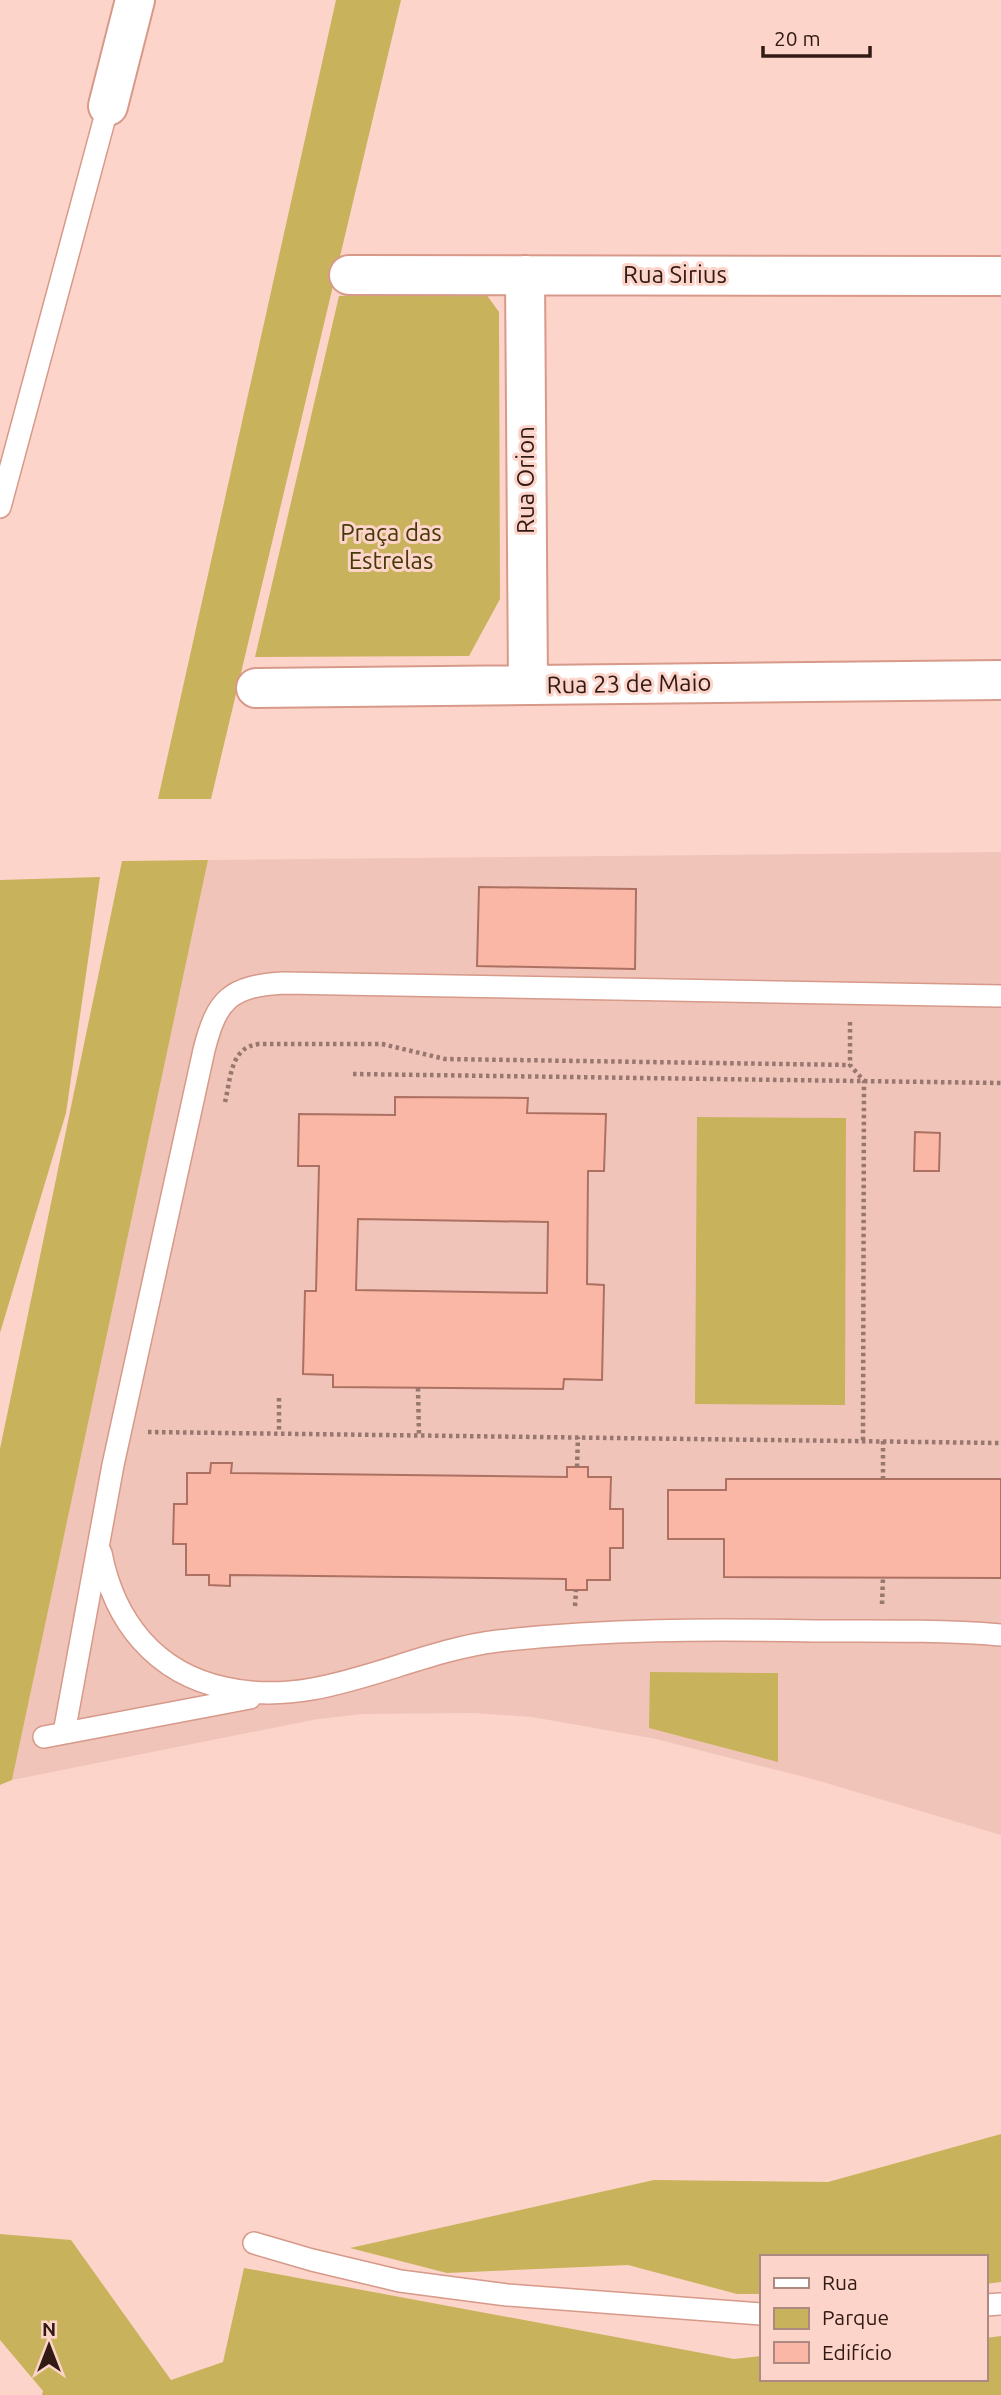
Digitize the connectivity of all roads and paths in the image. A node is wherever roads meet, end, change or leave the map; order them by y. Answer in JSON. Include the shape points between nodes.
{"nodes":[{"id":1,"x":135,"y":0,"type":"edge"},
{"id":2,"x":108,"y":106,"type":"joint"},
{"id":3,"x":349,"y":275,"type":"dead end"},
{"id":4,"x":525,"y":275,"type":"junction"},
{"id":5,"x":1001,"y":276,"type":"edge"},
{"id":6,"x":0,"y":507,"type":"edge"},
{"id":7,"x":1001,"y":680,"type":"edge"},
{"id":8,"x":528,"y":685,"type":"junction"},
{"id":9,"x":257,"y":688,"type":"dead end"},
{"id":10,"x":850,"y":993,"type":"junction"},
{"id":11,"x":1001,"y":996,"type":"edge"},
{"id":12,"x":850,"y":1065,"type":"junction"},
{"id":13,"x":353,"y":1074,"type":"dead end"},
{"id":14,"x":864,"y":1081,"type":"junction"},
{"id":15,"x":1001,"y":1083,"type":"edge"},
{"id":16,"x":225,"y":1104,"type":"dead end"},
{"id":17,"x":418,"y":1388,"type":"dead end"},
{"id":18,"x":279,"y":1398,"type":"dead end"},
{"id":19,"x":147,"y":1422,"type":"dead end"},
{"id":20,"x":279,"y":1433,"type":"junction"},
{"id":21,"x":419,"y":1435,"type":"junction"},
{"id":22,"x":578,"y":1437,"type":"junction"},
{"id":23,"x":863,"y":1441,"type":"junction"},
{"id":24,"x":883,"y":1441,"type":"junction"},
{"id":25,"x":1001,"y":1443,"type":"edge"},
{"id":26,"x":578,"y":1467,"type":"dead end"},
{"id":27,"x":883,"y":1479,"type":"dead end"},
{"id":28,"x":100,"y":1544,"type":"junction"},
{"id":29,"x":576,"y":1590,"type":"dead end"},
{"id":30,"x":575,"y":1612,"type":"dead end"},
{"id":31,"x":1001,"y":1635,"type":"edge"},
{"id":32,"x":269,"y":1695,"type":"junction"},
{"id":33,"x":254,"y":2243,"type":"dead end"},
{"id":34,"x":760,"y":2314,"type":"edge"}],
"edges":[{"from":1,"to":2,"type":"street"},
{"from":2,"to":6,"type":"lane"},
{"from":3,"to":4,"type":"street","name":"Rua Sirius"},
{"from":4,"to":5,"type":"street","name":"Rua Sirius"},
{"from":4,"to":8,"type":"street","name":"Rua Orion"},
{"from":7,"to":8,"type":"street","name":"Rua 23 de Maio"},
{"from":8,"to":9,"type":"street","name":"Rua 23 de Maio"},
{"from":10,"to":11,"type":"lane"},
{"from":10,"to":12,"type":"path"},
{"from":10,"to":28,"type":"lane","via":[[284,984],[255,985],[228,999],[212,1021],[204,1050],[113,1465]]},
{"from":12,"to":14,"type":"path"},
{"from":12,"to":16,"type":"path","via":[[445,1059],[382,1044],[259,1044],[248,1045],[238,1054]]},
{"from":13,"to":14,"type":"path"},
{"from":14,"to":15,"type":"path"},
{"from":14,"to":23,"type":"path"},
{"from":17,"to":21,"type":"path"},
{"from":18,"to":20,"type":"path"},
{"from":19,"to":20,"type":"path","via":[[145,1432]]},
{"from":20,"to":21,"type":"path"},
{"from":21,"to":22,"type":"path"},
{"from":22,"to":23,"type":"path"},
{"from":22,"to":26,"type":"path"},
{"from":23,"to":24,"type":"path"},
{"from":24,"to":25,"type":"path"},
{"from":24,"to":27,"type":"path"},
{"from":28,"to":32,"type":"lane","via":[[115,1601],[149,1649],[196,1679]]},
{"from":28,"to":32,"type":"lane","via":[[54,1735]]},
{"from":29,"to":30,"type":"path"},
{"from":31,"to":32,"type":"lane","via":[[704,1629],[498,1641],[460,1647],[314,1689]]},
{"from":33,"to":34,"type":"lane","via":[[400,2281],[507,2295]]}]}
